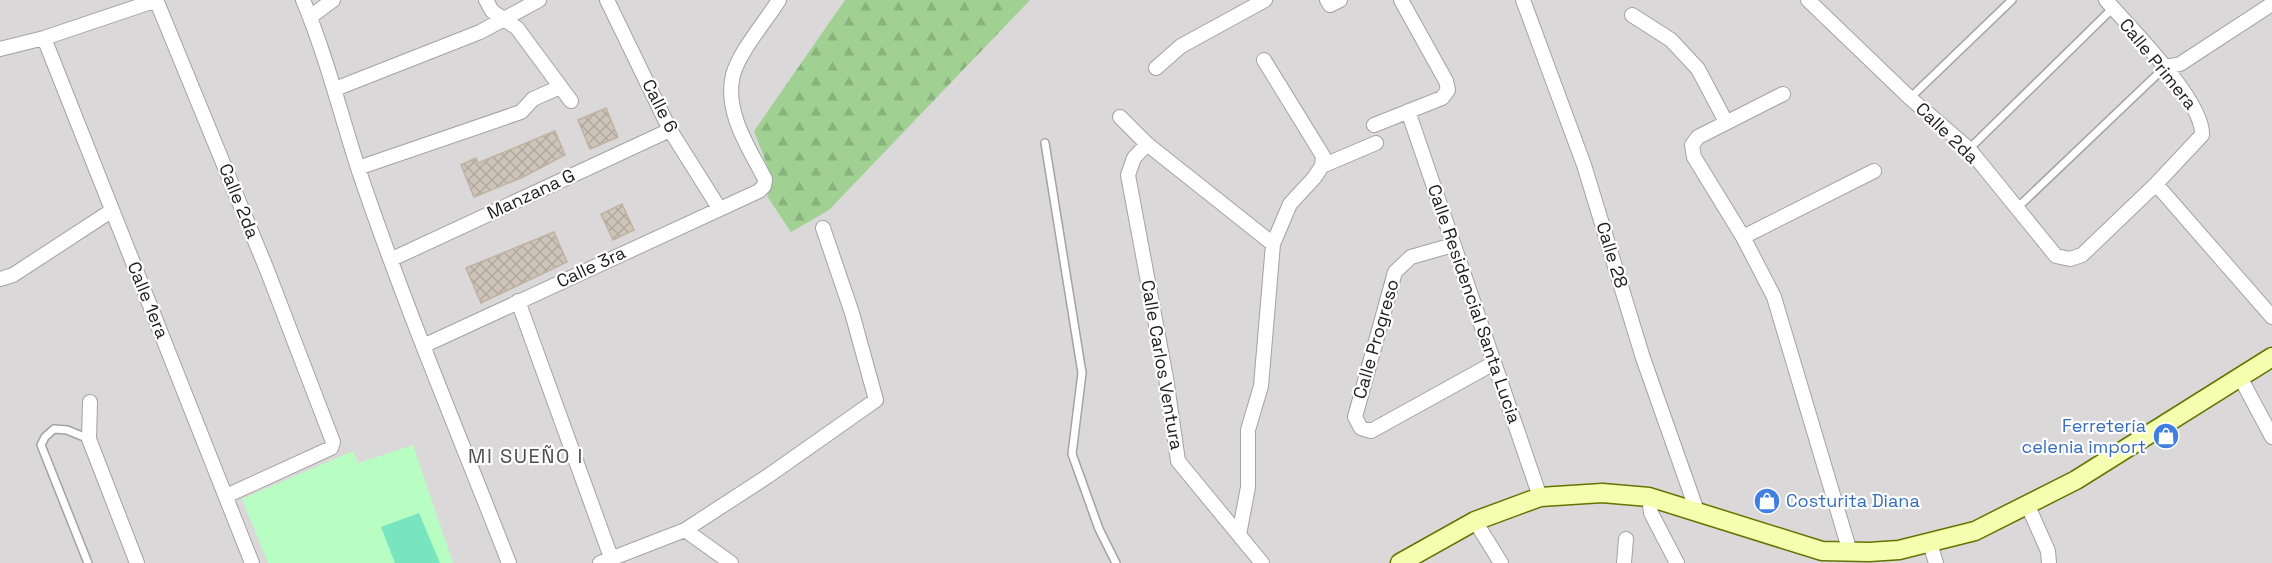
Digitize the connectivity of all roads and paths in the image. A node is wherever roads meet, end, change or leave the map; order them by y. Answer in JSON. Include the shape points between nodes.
{"nodes":[{"id":1,"x":303,"y":0,"type":"edge"},
{"id":2,"x":333,"y":0,"type":"edge"},
{"id":3,"x":486,"y":0,"type":"edge"},
{"id":4,"x":539,"y":0,"type":"edge"},
{"id":5,"x":779,"y":0,"type":"edge"},
{"id":6,"x":1265,"y":0,"type":"edge"},
{"id":7,"x":1327,"y":0,"type":"edge"},
{"id":8,"x":1340,"y":0,"type":"edge"},
{"id":9,"x":1401,"y":0,"type":"edge"},
{"id":10,"x":1523,"y":0,"type":"edge"},
{"id":11,"x":1808,"y":0,"type":"edge"},
{"id":12,"x":2012,"y":0,"type":"edge"},
{"id":13,"x":613,"y":2,"type":"edge"},
{"id":14,"x":2109,"y":4,"type":"edge"},
{"id":15,"x":2272,"y":4,"type":"edge"},
{"id":16,"x":1632,"y":15,"type":"dead end"},
{"id":17,"x":310,"y":17,"type":"junction"},
{"id":18,"x":502,"y":18,"type":"junction"},
{"id":19,"x":44,"y":38,"type":"junction"},
{"id":20,"x":0,"y":49,"type":"edge"},
{"id":21,"x":1264,"y":60,"type":"dead end"},
{"id":22,"x":2165,"y":67,"type":"junction"},
{"id":23,"x":1156,"y":68,"type":"dead end"},
{"id":24,"x":560,"y":87,"type":"junction"},
{"id":25,"x":335,"y":89,"type":"junction"},
{"id":26,"x":1783,"y":94,"type":"dead end"},
{"id":27,"x":1910,"y":98,"type":"junction"},
{"id":28,"x":571,"y":101,"type":"dead end"},
{"id":29,"x":1408,"y":111,"type":"junction"},
{"id":30,"x":1120,"y":117,"type":"dead end"},
{"id":31,"x":1726,"y":122,"type":"junction"},
{"id":32,"x":1374,"y":125,"type":"dead end"},
{"id":33,"x":670,"y":130,"type":"junction"},
{"id":34,"x":1045,"y":143,"type":"dead end"},
{"id":35,"x":1376,"y":143,"type":"dead end"},
{"id":36,"x":1147,"y":144,"type":"junction"},
{"id":37,"x":1969,"y":149,"type":"junction"},
{"id":38,"x":1322,"y":166,"type":"junction"},
{"id":39,"x":358,"y":168,"type":"junction"},
{"id":40,"x":1874,"y":171,"type":"dead end"},
{"id":41,"x":2157,"y":184,"type":"junction"},
{"id":42,"x":720,"y":208,"type":"junction"},
{"id":43,"x":2016,"y":208,"type":"junction"},
{"id":44,"x":111,"y":211,"type":"junction"},
{"id":45,"x":823,"y":228,"type":"dead end"},
{"id":46,"x":1743,"y":237,"type":"junction"},
{"id":47,"x":1273,"y":244,"type":"junction"},
{"id":48,"x":1453,"y":245,"type":"junction"},
{"id":49,"x":2082,"y":255,"type":"joint"},
{"id":50,"x":392,"y":259,"type":"junction"},
{"id":51,"x":0,"y":279,"type":"edge"},
{"id":52,"x":518,"y":301,"type":"junction"},
{"id":53,"x":2272,"y":317,"type":"edge"},
{"id":54,"x":423,"y":346,"type":"junction"},
{"id":55,"x":2272,"y":357,"type":"edge"},
{"id":56,"x":1494,"y":363,"type":"junction"},
{"id":57,"x":2240,"y":377,"type":"junction"},
{"id":58,"x":90,"y":402,"type":"dead end"},
{"id":59,"x":2272,"y":437,"type":"edge"},
{"id":60,"x":89,"y":439,"type":"junction"},
{"id":61,"x":226,"y":496,"type":"junction"},
{"id":62,"x":1540,"y":496,"type":"junction"},
{"id":63,"x":1649,"y":497,"type":"junction"},
{"id":64,"x":2028,"y":506,"type":"junction"},
{"id":65,"x":1697,"y":511,"type":"junction"},
{"id":66,"x":1474,"y":521,"type":"junction"},
{"id":67,"x":685,"y":530,"type":"junction"},
{"id":68,"x":1239,"y":535,"type":"junction"},
{"id":69,"x":1626,"y":539,"type":"dead end"},
{"id":70,"x":1930,"y":543,"type":"junction"},
{"id":71,"x":1850,"y":552,"type":"junction"},
{"id":72,"x":1422,"y":557,"type":"edge"},
{"id":73,"x":1872,"y":558,"type":"edge"},
{"id":74,"x":608,"y":561,"type":"edge"},
{"id":75,"x":88,"y":563,"type":"edge"},
{"id":76,"x":137,"y":563,"type":"edge"},
{"id":77,"x":252,"y":563,"type":"edge"},
{"id":78,"x":509,"y":563,"type":"edge"},
{"id":79,"x":731,"y":563,"type":"edge"},
{"id":80,"x":1116,"y":563,"type":"edge"},
{"id":81,"x":1262,"y":563,"type":"edge"},
{"id":82,"x":1400,"y":563,"type":"edge"},
{"id":83,"x":1501,"y":563,"type":"edge"},
{"id":84,"x":1624,"y":563,"type":"edge"},
{"id":85,"x":1677,"y":563,"type":"edge"},
{"id":86,"x":1936,"y":563,"type":"edge"},
{"id":87,"x":2049,"y":563,"type":"edge"}],
"edges":[{"from":1,"to":17,"type":"street"},
{"from":2,"to":17,"type":"street"},
{"from":3,"to":18,"type":"street"},
{"from":4,"to":18,"type":"street"},
{"from":5,"to":42,"type":"street","name":"Calle 3ra","via":[[733,76],[737,121],[765,179],[764,186]]},
{"from":6,"to":23,"type":"street","via":[[1181,46]]},
{"from":7,"to":8,"type":"street","via":[[1330,5]]},
{"from":9,"to":29,"type":"street","via":[[1448,90],[1442,98]]},
{"from":10,"to":65,"type":"street","name":"Calle 28","via":[[1584,165],[1643,358]]},
{"from":11,"to":27,"type":"street","name":"Calle 2da"},
{"from":12,"to":27,"type":"lane"},
{"from":13,"to":33,"type":"street","name":"Calle 6"},
{"from":14,"to":22,"type":"street","name":"Calle Primera"},
{"from":14,"to":37,"type":"lane"},
{"from":15,"to":22,"type":"street","via":[[2180,64]]},
{"from":16,"to":31,"type":"street","via":[[1671,40],[1698,69]]},
{"from":17,"to":25,"type":"street"},
{"from":18,"to":24,"type":"street","via":[[517,28]]},
{"from":18,"to":25,"type":"street","via":[[480,32]]},
{"from":19,"to":20,"type":"street","name":"Calle 2da"},
{"from":19,"to":44,"type":"street","name":"Calle 1era"},
{"from":19,"to":61,"type":"street","name":"Calle 2da","via":[[157,2],[267,270],[333,442],[331,448]]},
{"from":21,"to":38,"type":"street","via":[[1323,156]]},
{"from":22,"to":41,"type":"street","name":"Calle Primera","via":[[2203,126],[2202,135]]},
{"from":22,"to":43,"type":"lane"},
{"from":24,"to":28,"type":"street"},
{"from":24,"to":39,"type":"street","via":[[533,99],[521,112]]},
{"from":25,"to":39,"type":"street"},
{"from":26,"to":31,"type":"street"},
{"from":27,"to":37,"type":"street","name":"Calle 2da"},
{"from":29,"to":32,"type":"street"},
{"from":29,"to":48,"type":"street","name":"Calle Residencial Santa Lucia"},
{"from":30,"to":36,"type":"street"},
{"from":31,"to":46,"type":"street","via":[[1698,137],[1692,145],[1694,157]]},
{"from":33,"to":42,"type":"street","name":"Calle 6"},
{"from":33,"to":50,"type":"street","name":"Manzana G"},
{"from":34,"to":80,"type":"lane","via":[[1082,373],[1072,454],[1099,530]]},
{"from":35,"to":38,"type":"street"},
{"from":36,"to":47,"type":"street"},
{"from":36,"to":68,"type":"street","name":"Calle Carlos Ventura","via":[[1134,158],[1128,175],[1178,461]]},
{"from":37,"to":43,"type":"street","name":"Calle 2da"},
{"from":38,"to":47,"type":"street","via":[[1290,204]]},
{"from":39,"to":50,"type":"street"},
{"from":40,"to":46,"type":"street"},
{"from":41,"to":49,"type":"street","name":"Calle Primera"},
{"from":41,"to":53,"type":"street"},
{"from":42,"to":52,"type":"street","name":"Calle 3ra"},
{"from":43,"to":49,"type":"street","name":"Calle 2da","via":[[2056,256],[2070,259]]},
{"from":44,"to":51,"type":"street","via":[[13,275]]},
{"from":44,"to":61,"type":"street","name":"Calle 1era"},
{"from":45,"to":67,"type":"street","via":[[876,400]]},
{"from":46,"to":71,"type":"street","via":[[1774,297]]},
{"from":47,"to":68,"type":"street","via":[[1261,386],[1248,430],[1248,487]]},
{"from":48,"to":56,"type":"street","name":"Calle Residencial Santa Lucia"},
{"from":48,"to":56,"type":"street","name":"Calle Progreso","via":[[1410,257],[1395,272],[1355,417],[1361,428],[1371,431]]},
{"from":50,"to":54,"type":"street"},
{"from":52,"to":54,"type":"street","name":"Calle 3ra"},
{"from":52,"to":74,"type":"street"},
{"from":54,"to":78,"type":"street"},
{"from":55,"to":57,"type":"street"},
{"from":56,"to":62,"type":"street","name":"Calle Residencial Santa Lucia"},
{"from":57,"to":59,"type":"street"},
{"from":57,"to":64,"type":"street"},
{"from":58,"to":60,"type":"street"},
{"from":60,"to":75,"type":"lane","via":[[54,429],[41,445]]},
{"from":60,"to":76,"type":"street"},
{"from":61,"to":77,"type":"street","name":"Calle 1era"},
{"from":62,"to":63,"type":"street","via":[[1602,493]]},
{"from":62,"to":66,"type":"street"},
{"from":63,"to":65,"type":"street"},
{"from":63,"to":85,"type":"street","via":[[1651,513]]},
{"from":64,"to":70,"type":"street","via":[[1976,531]]},
{"from":64,"to":87,"type":"street","via":[[2048,551]]},
{"from":65,"to":71,"type":"street","via":[[1822,551]]},
{"from":66,"to":72,"type":"street"},
{"from":66,"to":83,"type":"street"},
{"from":67,"to":74,"type":"street"},
{"from":67,"to":79,"type":"street"},
{"from":68,"to":81,"type":"street","name":"Calle Carlos Ventura"},
{"from":69,"to":84,"type":"street"},
{"from":70,"to":73,"type":"street"},
{"from":70,"to":86,"type":"street"},
{"from":71,"to":73,"type":"street"},
{"from":72,"to":82,"type":"street"}]}
